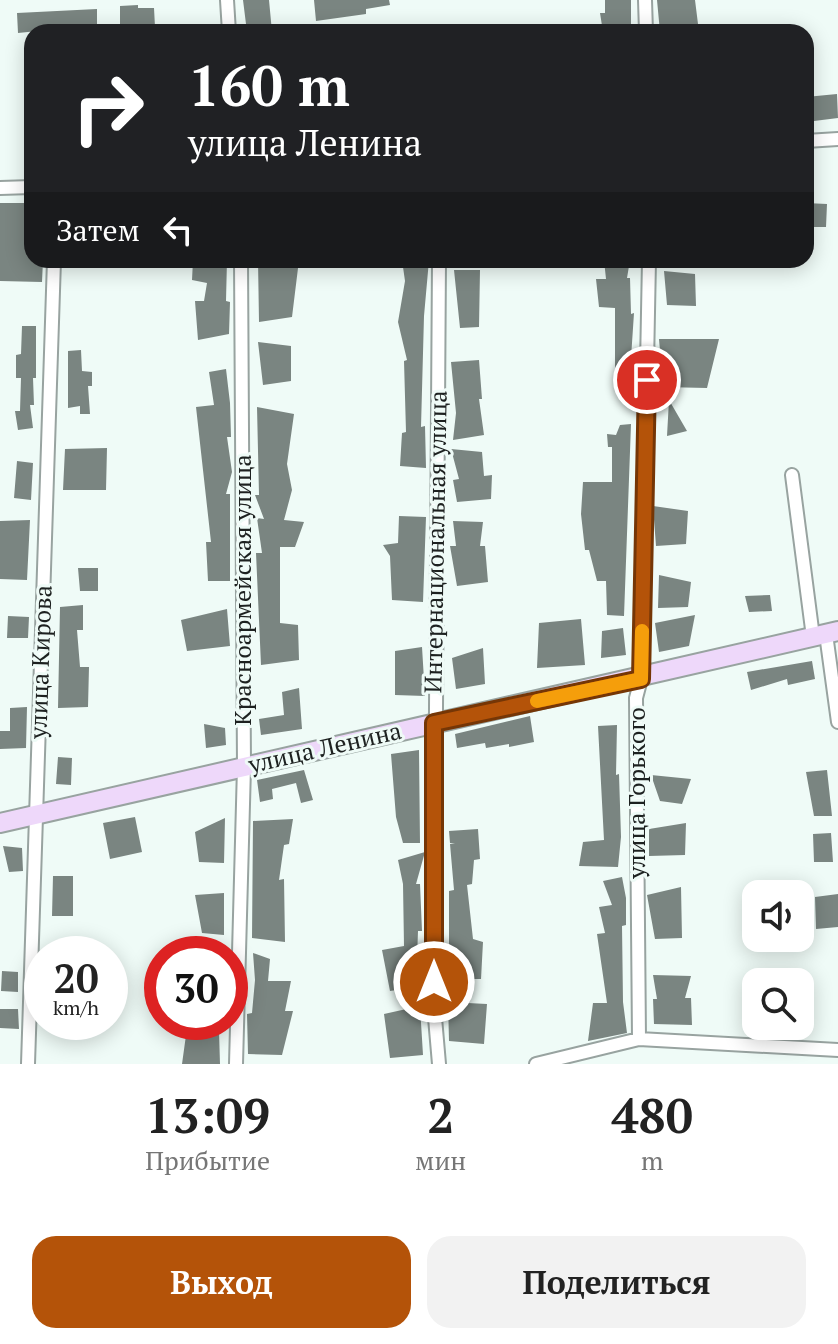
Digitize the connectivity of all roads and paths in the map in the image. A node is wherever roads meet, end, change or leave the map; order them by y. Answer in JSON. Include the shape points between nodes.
{"nodes":[{"id":1,"x":227,"y":0,"type":"edge"},
{"id":2,"x":645,"y":0,"type":"edge"},
{"id":3,"x":228,"y":24,"type":"edge"},
{"id":4,"x":646,"y":24,"type":"edge"},
{"id":5,"x":838,"y":139,"type":"edge"},
{"id":6,"x":814,"y":140,"type":"edge"},
{"id":7,"x":24,"y":187,"type":"edge"},
{"id":8,"x":0,"y":188,"type":"edge"},
{"id":9,"x":54,"y":268,"type":"edge"},
{"id":10,"x":241,"y":268,"type":"edge"},
{"id":11,"x":439,"y":268,"type":"edge"},
{"id":12,"x":649,"y":268,"type":"edge"},
{"id":13,"x":792,"y":475,"type":"dead end"},
{"id":14,"x":826,"y":634,"type":"edge"},
{"id":15,"x":641,"y":679,"type":"junction"},
{"id":16,"x":838,"y":722,"type":"edge"},
{"id":17,"x":434,"y":723,"type":"junction"},
{"id":18,"x":244,"y":767,"type":"junction"},
{"id":19,"x":36,"y":815,"type":"junction"},
{"id":20,"x":0,"y":823,"type":"edge"},
{"id":21,"x":639,"y":1039,"type":"junction"},
{"id":22,"x":838,"y":1050,"type":"edge"},
{"id":23,"x":28,"y":1064,"type":"edge"},
{"id":24,"x":236,"y":1064,"type":"edge"},
{"id":25,"x":439,"y":1064,"type":"edge"},
{"id":26,"x":536,"y":1064,"type":"edge"}],
"edges":[{"from":1,"to":3,"type":"street"},
{"from":2,"to":4,"type":"street"},
{"from":5,"to":6,"type":"street"},
{"from":7,"to":8,"type":"street"},
{"from":9,"to":19,"type":"street","name":"улица Кирова"},
{"from":10,"to":18,"type":"street","name":"Красноармейская улица"},
{"from":11,"to":17,"type":"street","name":"Интернациональная улица"},
{"from":12,"to":15,"type":"street","name":"улица Горького"},
{"from":13,"to":14,"type":"street"},
{"from":14,"to":15,"type":"street","name":"улица Ленина"},
{"from":14,"to":16,"type":"street"},
{"from":15,"to":17,"type":"street","name":"улица Ленина"},
{"from":15,"to":21,"type":"street","name":"улица Горького","via":[[636,698]]},
{"from":17,"to":18,"type":"street","name":"улица Ленина"},
{"from":17,"to":25,"type":"street","name":"Интернациональная улица","via":[[434,1006]]},
{"from":18,"to":19,"type":"street","name":"улица Ленина"},
{"from":18,"to":24,"type":"street","name":"Красноармейская улица"},
{"from":19,"to":20,"type":"street","name":"улица Ленина"},
{"from":19,"to":23,"type":"street","name":"улица Кирова"},
{"from":21,"to":22,"type":"street"},
{"from":21,"to":26,"type":"street"}]}
